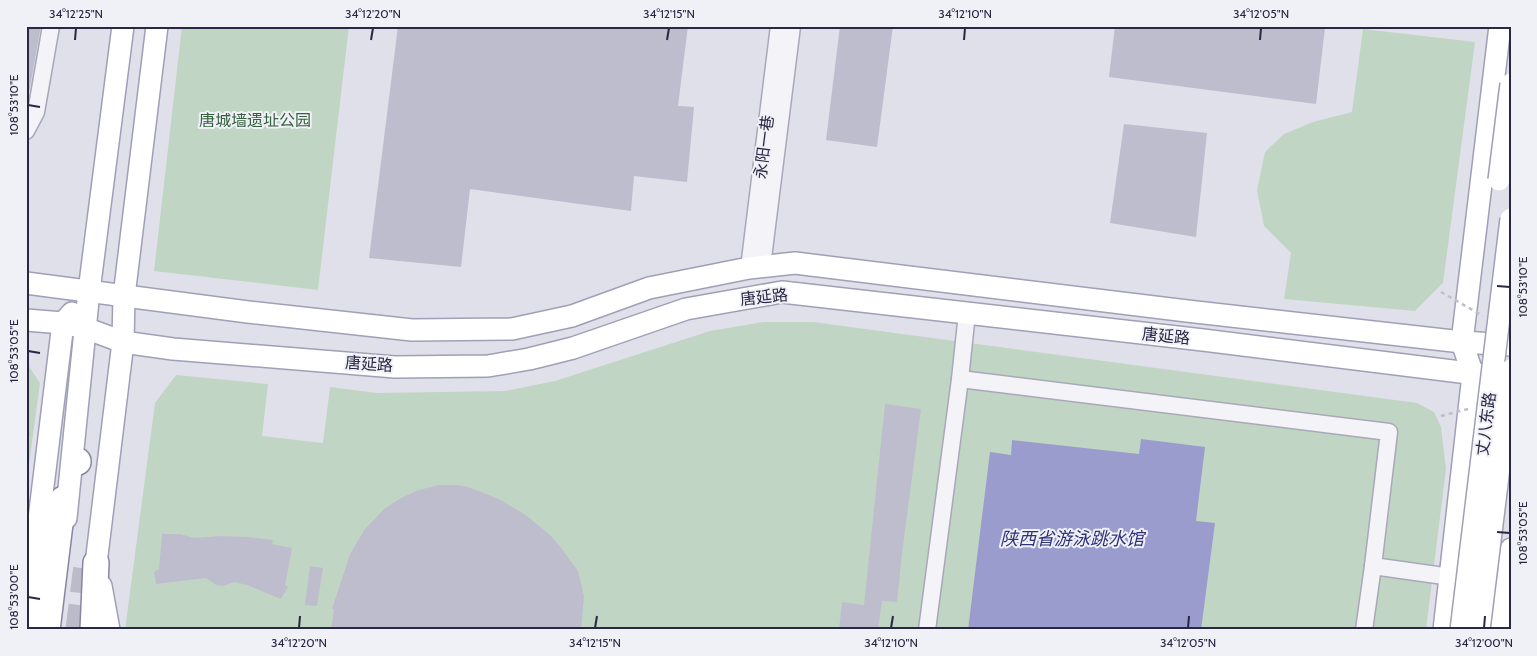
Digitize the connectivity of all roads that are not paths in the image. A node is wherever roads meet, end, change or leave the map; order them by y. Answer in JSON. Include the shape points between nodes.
{"nodes":[{"id":1,"x":51,"y":26,"type":"edge"},
{"id":2,"x":123,"y":26,"type":"edge"},
{"id":3,"x":158,"y":26,"type":"edge"},
{"id":4,"x":779,"y":26,"type":"edge"},
{"id":5,"x":792,"y":26,"type":"edge"},
{"id":6,"x":1500,"y":26,"type":"edge"},
{"id":7,"x":1511,"y":84,"type":"edge"},
{"id":8,"x":26,"y":131,"type":"edge"},
{"id":9,"x":1511,"y":219,"type":"edge"},
{"id":10,"x":1474,"y":251,"type":"junction"},
{"id":11,"x":756,"y":267,"type":"junction"},
{"id":12,"x":26,"y":283,"type":"edge"},
{"id":13,"x":89,"y":291,"type":"junction"},
{"id":14,"x":124,"y":296,"type":"junction"},
{"id":15,"x":967,"y":313,"type":"junction"},
{"id":16,"x":26,"y":320,"type":"edge"},
{"id":17,"x":63,"y":323,"type":"junction"},
{"id":18,"x":85,"y":328,"type":"junction"},
{"id":19,"x":123,"y":342,"type":"junction"},
{"id":20,"x":1462,"y":342,"type":"junction"},
{"id":21,"x":1511,"y":345,"type":"edge"},
{"id":22,"x":1511,"y":370,"type":"edge"},
{"id":23,"x":1473,"y":374,"type":"junction"},
{"id":24,"x":1511,"y":378,"type":"edge"},
{"id":25,"x":960,"y":379,"type":"junction"},
{"id":26,"x":63,"y":499,"type":"dead end"},
{"id":27,"x":1511,"y":549,"type":"edge"},
{"id":28,"x":96,"y":563,"type":"junction"},
{"id":29,"x":1373,"y":566,"type":"junction"},
{"id":30,"x":29,"y":574,"type":"edge"},
{"id":31,"x":1451,"y":577,"type":"junction"},
{"id":32,"x":26,"y":625,"type":"edge"},
{"id":33,"x":47,"y":630,"type":"edge"},
{"id":34,"x":55,"y":630,"type":"edge"},
{"id":35,"x":88,"y":630,"type":"edge"},
{"id":36,"x":92,"y":630,"type":"edge"},
{"id":37,"x":110,"y":630,"type":"edge"},
{"id":38,"x":927,"y":630,"type":"edge"},
{"id":39,"x":1364,"y":630,"type":"edge"},
{"id":40,"x":1444,"y":630,"type":"edge"},
{"id":41,"x":1461,"y":630,"type":"edge"},
{"id":42,"x":1480,"y":630,"type":"edge"},
{"id":43,"x":1501,"y":630,"type":"edge"}],
"edges":[{"from":1,"to":8,"type":"street","via":[[36,112]]},
{"from":2,"to":13,"type":"main road"},
{"from":3,"to":14,"type":"main road"},
{"from":4,"to":11,"type":"street","name":"永阳一巷"},
{"from":5,"to":11,"type":"street","name":"永阳一巷"},
{"from":6,"to":10,"type":"main road"},
{"from":7,"to":10,"type":"main road","bridge":true,"via":[[1500,180]]},
{"from":9,"to":41,"type":"main road","name":"丈八东路","bridge":true},
{"from":10,"to":20,"type":"main road"},
{"from":11,"to":14,"type":"main road","name":"唐延路","via":[[649,288],[572,316],[512,329],[412,330]]},
{"from":11,"to":20,"type":"main road","name":"唐延路","via":[[795,263]]},
{"from":12,"to":13,"type":"main road","name":"唐延路"},
{"from":13,"to":14,"type":"main road","name":"唐延路"},
{"from":13,"to":17,"type":"main road"},
{"from":13,"to":18,"type":"main road"},
{"from":14,"to":19,"type":"main road"},
{"from":15,"to":19,"type":"main road","name":"唐延路","via":[[782,292],[686,309],[573,348],[488,366],[394,367]]},
{"from":15,"to":23,"type":"main road","name":"唐延路"},
{"from":15,"to":25,"type":"street"},
{"from":16,"to":17,"type":"main road","name":"唐延路"},
{"from":17,"to":18,"type":"main road","name":"唐延路"},
{"from":17,"to":30,"type":"main road"},
{"from":18,"to":19,"type":"main road","name":"唐延路"},
{"from":18,"to":34,"type":"main road"},
{"from":19,"to":28,"type":"main road"},
{"from":20,"to":21,"type":"main road","name":"唐延路"},
{"from":20,"to":23,"type":"main road","name":"丈八东路"},
{"from":22,"to":42,"type":"main road","name":"丈八东路","bridge":true},
{"from":23,"to":24,"type":"main road","name":"唐延路"},
{"from":23,"to":31,"type":"main road","name":"丈八东路"},
{"from":25,"to":29,"type":"street","via":[[1389,432]]},
{"from":25,"to":38,"type":"street"},
{"from":26,"to":33,"type":"highway"},
{"from":27,"to":43,"type":"main road"},
{"from":28,"to":35,"type":"main road"},
{"from":28,"to":36,"type":"highway"},
{"from":28,"to":37,"type":"main road"},
{"from":29,"to":31,"type":"street"},
{"from":29,"to":39,"type":"street"},
{"from":30,"to":32,"type":"main road"},
{"from":31,"to":40,"type":"main road","name":"丈八东路"}]}
